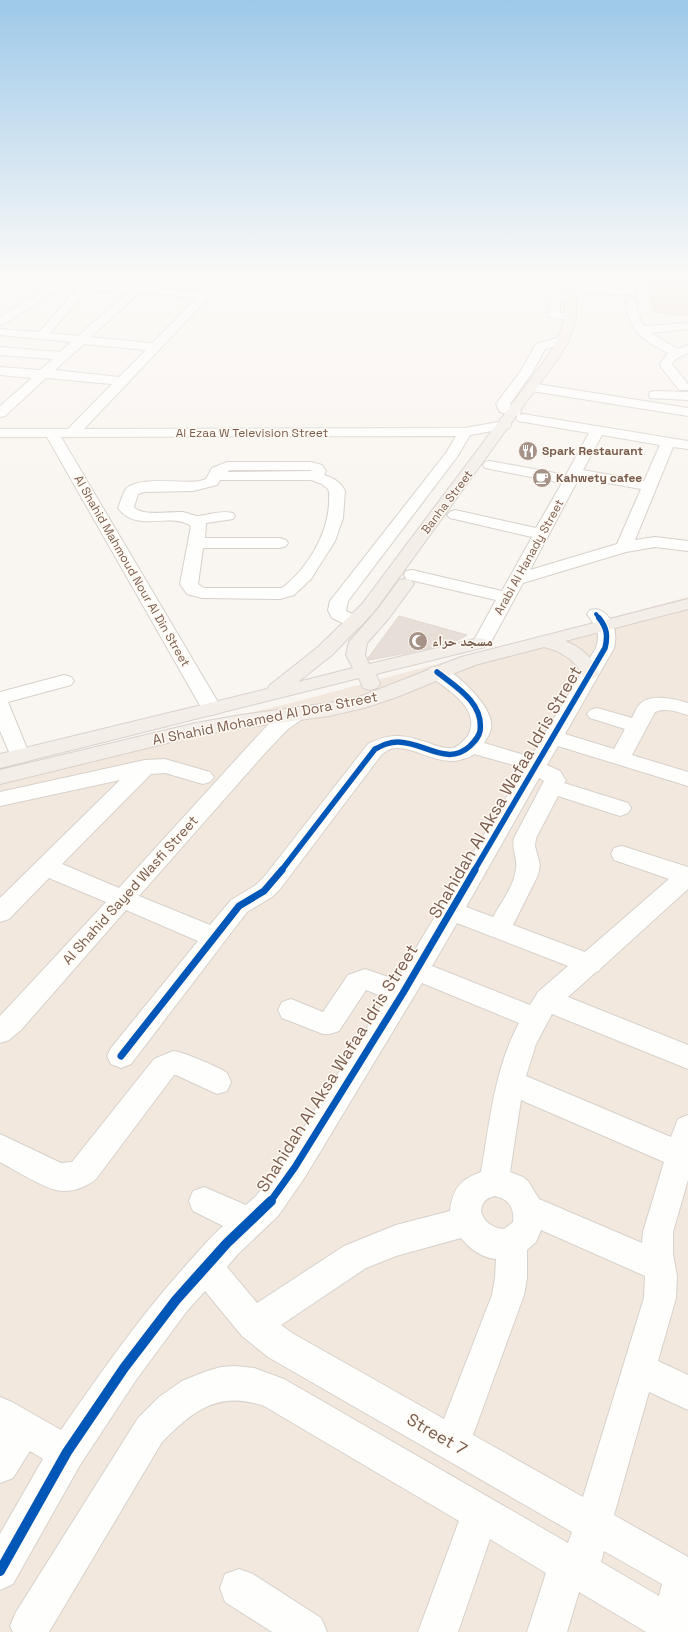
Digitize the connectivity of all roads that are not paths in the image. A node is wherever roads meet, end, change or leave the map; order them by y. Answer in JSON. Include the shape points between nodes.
{"nodes":[{"id":1,"x":15,"y":352,"type":"edge"},
{"id":2,"x":68,"y":352,"type":"edge"},
{"id":3,"x":150,"y":352,"type":"edge"},
{"id":4,"x":537,"y":352,"type":"edge"},
{"id":5,"x":557,"y":352,"type":"edge"},
{"id":6,"x":570,"y":352,"type":"edge"},
{"id":7,"x":681,"y":352,"type":"edge"},
{"id":8,"x":64,"y":356,"type":"junction"},
{"id":9,"x":0,"y":371,"type":"edge"},
{"id":10,"x":44,"y":374,"type":"junction"},
{"id":11,"x":122,"y":381,"type":"junction"},
{"id":12,"x":540,"y":384,"type":"junction"},
{"id":13,"x":686,"y":391,"type":"edge"},
{"id":14,"x":2,"y":409,"type":"edge"},
{"id":15,"x":688,"y":412,"type":"edge"},
{"id":16,"x":519,"y":415,"type":"junction"},
{"id":17,"x":504,"y":425,"type":"junction"},
{"id":18,"x":598,"y":430,"type":"junction"},
{"id":19,"x":465,"y":432,"type":"junction"},
{"id":20,"x":0,"y":433,"type":"edge"},
{"id":21,"x":112,"y":433,"type":"junction"},
{"id":22,"x":52,"y":434,"type":"junction"},
{"id":23,"x":72,"y":434,"type":"junction"},
{"id":24,"x":668,"y":442,"type":"junction"},
{"id":25,"x":489,"y":445,"type":"junction"},
{"id":26,"x":688,"y":445,"type":"edge"},
{"id":27,"x":282,"y":448,"type":"junction"},
{"id":28,"x":300,"y":448,"type":"junction"},
{"id":29,"x":490,"y":465,"type":"junction"},
{"id":30,"x":313,"y":476,"type":"junction"},
{"id":31,"x":573,"y":477,"type":"junction"},
{"id":32,"x":209,"y":486,"type":"junction"},
{"id":33,"x":649,"y":486,"type":"junction"},
{"id":34,"x":227,"y":516,"type":"dead end"},
{"id":35,"x":197,"y":521,"type":"junction"},
{"id":36,"x":451,"y":521,"type":"joint"},
{"id":37,"x":541,"y":534,"type":"junction"},
{"id":38,"x":197,"y":543,"type":"junction"},
{"id":39,"x":280,"y":543,"type":"dead end"},
{"id":40,"x":624,"y":546,"type":"junction"},
{"id":41,"x":688,"y":546,"type":"edge"},
{"id":42,"x":416,"y":569,"type":"joint"},
{"id":43,"x":517,"y":579,"type":"junction"},
{"id":44,"x":688,"y":591,"type":"edge"},
{"id":45,"x":507,"y":597,"type":"junction"},
{"id":46,"x":688,"y":604,"type":"edge"},
{"id":47,"x":601,"y":619,"type":"junction"},
{"id":48,"x":356,"y":622,"type":"junction"},
{"id":49,"x":542,"y":640,"type":"junction"},
{"id":50,"x":482,"y":642,"type":"junction"},
{"id":51,"x":364,"y":672,"type":"junction"},
{"id":52,"x":437,"y":672,"type":"junction"},
{"id":53,"x":590,"y":673,"type":"junction"},
{"id":54,"x":64,"y":681,"type":"dead end"},
{"id":55,"x":268,"y":695,"type":"junction"},
{"id":56,"x":0,"y":698,"type":"edge"},
{"id":57,"x":364,"y":702,"type":"junction"},
{"id":58,"x":0,"y":706,"type":"edge"},
{"id":59,"x":212,"y":709,"type":"junction"},
{"id":60,"x":688,"y":709,"type":"edge"},
{"id":61,"x":298,"y":713,"type":"junction"},
{"id":62,"x":597,"y":714,"type":"dead end"},
{"id":63,"x":244,"y":721,"type":"junction"},
{"id":64,"x":636,"y":726,"type":"junction"},
{"id":65,"x":167,"y":728,"type":"junction"},
{"id":66,"x":552,"y":737,"type":"junction"},
{"id":67,"x":472,"y":746,"type":"junction"},
{"id":68,"x":259,"y":747,"type":"junction"},
{"id":69,"x":20,"y":756,"type":"junction"},
{"id":70,"x":620,"y":758,"type":"junction"},
{"id":71,"x":0,"y":761,"type":"edge"},
{"id":72,"x":145,"y":767,"type":"junction"},
{"id":73,"x":541,"y":774,"type":"junction"},
{"id":74,"x":0,"y":777,"type":"edge"},
{"id":75,"x":203,"y":777,"type":"dead end"},
{"id":76,"x":688,"y":779,"type":"edge"},
{"id":77,"x":0,"y":799,"type":"edge"},
{"id":78,"x":620,"y":808,"type":"dead end"},
{"id":79,"x":622,"y":854,"type":"dead end"},
{"id":80,"x":46,"y":867,"type":"junction"},
{"id":81,"x":688,"y":877,"type":"edge"},
{"id":82,"x":123,"y":899,"type":"junction"},
{"id":83,"x":451,"y":911,"type":"junction"},
{"id":84,"x":0,"y":912,"type":"edge"},
{"id":85,"x":498,"y":929,"type":"junction"},
{"id":86,"x":214,"y":937,"type":"junction"},
{"id":87,"x":590,"y":964,"type":"junction"},
{"id":88,"x":410,"y":982,"type":"junction"},
{"id":89,"x":541,"y":1009,"type":"junction"},
{"id":90,"x":291,"y":1010,"type":"dead end"},
{"id":91,"x":0,"y":1032,"type":"edge"},
{"id":92,"x":121,"y":1056,"type":"dead end"},
{"id":93,"x":688,"y":1057,"type":"edge"},
{"id":94,"x":217,"y":1082,"type":"dead end"},
{"id":95,"x":511,"y":1083,"type":"junction"},
{"id":96,"x":685,"y":1146,"type":"edge"},
{"id":97,"x":0,"y":1147,"type":"edge"},
{"id":98,"x":494,"y":1182,"type":"junction"},
{"id":99,"x":204,"y":1201,"type":"dead end"},
{"id":100,"x":528,"y":1209,"type":"junction"},
{"id":101,"x":467,"y":1222,"type":"junction"},
{"id":102,"x":250,"y":1223,"type":"junction"},
{"id":103,"x":512,"y":1242,"type":"junction"},
{"id":104,"x":206,"y":1266,"type":"junction"},
{"id":105,"x":659,"y":1266,"type":"junction"},
{"id":106,"x":254,"y":1324,"type":"junction"},
{"id":107,"x":639,"y":1369,"type":"junction"},
{"id":108,"x":688,"y":1393,"type":"edge"},
{"id":109,"x":12,"y":1421,"type":"edge"},
{"id":110,"x":452,"y":1443,"type":"junction"},
{"id":111,"x":67,"y":1452,"type":"junction"},
{"id":112,"x":0,"y":1466,"type":"edge"},
{"id":113,"x":480,"y":1513,"type":"junction"},
{"id":114,"x":593,"y":1524,"type":"junction"},
{"id":115,"x":573,"y":1568,"type":"junction"},
{"id":116,"x":0,"y":1571,"type":"edge"},
{"id":117,"x":686,"y":1576,"type":"edge"},
{"id":118,"x":239,"y":1588,"type":"dead end"},
{"id":119,"x":30,"y":1626,"type":"dead end"},
{"id":120,"x":678,"y":1629,"type":"edge"},
{"id":121,"x":307,"y":1632,"type":"edge"},
{"id":122,"x":438,"y":1632,"type":"edge"},
{"id":123,"x":548,"y":1632,"type":"edge"}],
"edges":[{"from":1,"to":8,"type":"street"},
{"from":2,"to":8,"type":"street"},
{"from":3,"to":11,"type":"street"},
{"from":4,"to":16,"type":"street","via":[[526,373],[503,404],[505,409]]},
{"from":5,"to":12,"type":"main road","name":"Banha Street"},
{"from":6,"to":12,"type":"main road","name":"Banha Street"},
{"from":7,"to":13,"type":"street","via":[[669,358],[666,364]]},
{"from":8,"to":10,"type":"street"},
{"from":9,"to":10,"type":"street"},
{"from":10,"to":11,"type":"street"},
{"from":10,"to":14,"type":"street"},
{"from":11,"to":23,"type":"street"},
{"from":12,"to":13,"type":"street","via":[[645,394]]},
{"from":12,"to":15,"type":"street"},
{"from":12,"to":16,"type":"main road","name":"Banha Street"},
{"from":16,"to":17,"type":"main road","name":"Banha Street"},
{"from":16,"to":18,"type":"street"},
{"from":16,"to":29,"type":"main road","name":"Banha Street"},
{"from":17,"to":19,"type":"street","name":"Al Ezaa W Television Street"},
{"from":17,"to":25,"type":"main road","name":"Banha Street"},
{"from":18,"to":24,"type":"street"},
{"from":18,"to":31,"type":"street","name":"Arabi Al Hanady Street"},
{"from":19,"to":21,"type":"street","via":[[458,426],[448,423],[164,424],[146,425]]},
{"from":19,"to":25,"type":"street"},
{"from":19,"to":28,"type":"street","name":"Al Ezaa W Television Street"},
{"from":19,"to":48,"type":"street","via":[[452,454],[339,601],[338,614]]},
{"from":20,"to":22,"type":"street","name":"Al Ezaa W Television Street"},
{"from":21,"to":23,"type":"street","name":"Al Ezaa W Television Street"},
{"from":21,"to":27,"type":"street","name":"Al Ezaa W Television Street"},
{"from":22,"to":23,"type":"street","name":"Al Ezaa W Television Street"},
{"from":22,"to":59,"type":"street","name":"Al Shahid Mahmoud Nour Al Din Street"},
{"from":24,"to":26,"type":"street"},
{"from":24,"to":33,"type":"street"},
{"from":25,"to":48,"type":"main road","name":"Banha Street"},
{"from":27,"to":28,"type":"street"},
{"from":27,"to":28,"type":"street","name":"Al Ezaa W Television Street"},
{"from":27,"to":32,"type":"street","via":[[219,469]]},
{"from":28,"to":30,"type":"street","via":[[311,466],[319,471]]},
{"from":29,"to":31,"type":"street"},
{"from":29,"to":36,"type":"main road","name":"Banha Street"},
{"from":30,"to":32,"type":"street"},
{"from":30,"to":38,"type":"street","via":[[336,487],[334,522],[324,547],[298,585],[285,594],[202,593],[193,590],[189,584]]},
{"from":31,"to":33,"type":"street"},
{"from":31,"to":37,"type":"street","name":"Arabi Al Hanady Street"},
{"from":32,"to":35,"type":"street","via":[[137,489],[131,494],[126,508],[129,513],[136,516],[183,517]]},
{"from":33,"to":40,"type":"street"},
{"from":34,"to":35,"type":"street"},
{"from":35,"to":38,"type":"street","via":[[200,526]]},
{"from":36,"to":37,"type":"street"},
{"from":37,"to":43,"type":"street","name":"Arabi Al Hanady Street"},
{"from":38,"to":39,"type":"street"},
{"from":40,"to":41,"type":"street","via":[[655,542]]},
{"from":40,"to":43,"type":"street"},
{"from":42,"to":45,"type":"street"},
{"from":42,"to":51,"type":"main road","via":[[383,614],[358,642],[355,657]]},
{"from":43,"to":45,"type":"street","name":"Arabi Al Hanady Street"},
{"from":44,"to":47,"type":"main road","name":"Al Shahid Mohamed Al Dora Street"},
{"from":45,"to":50,"type":"street","name":"Arabi Al Hanady Street"},
{"from":46,"to":47,"type":"main road","name":"Al Shahid Mohamed Al Dora Street"},
{"from":47,"to":49,"type":"main road","name":"Al Shahid Mohamed Al Dora Street"},
{"from":47,"to":50,"type":"main road","name":"Al Shahid Mohamed Al Dora Street"},
{"from":47,"to":53,"type":"street","name":"Shahidah Al Aksa Wafaa Idris Street","via":[[608,636],[607,642]]},
{"from":48,"to":55,"type":"main road","name":"Banha Street","via":[[308,666]]},
{"from":49,"to":52,"type":"main road","name":"Al Shahid Mohamed Al Dora Street","via":[[468,660]]},
{"from":49,"to":53,"type":"main road","via":[[574,652],[582,659]]},
{"from":50,"to":51,"type":"main road","name":"Al Shahid Mohamed Al Dora Street"},
{"from":51,"to":55,"type":"main road","name":"Al Shahid Mohamed Al Dora Street"},
{"from":51,"to":57,"type":"main road","via":[[371,686]]},
{"from":52,"to":57,"type":"main road","name":"Al Shahid Mohamed Al Dora Street"},
{"from":52,"to":67,"type":"street","via":[[466,696],[478,710],[480,734]]},
{"from":53,"to":66,"type":"street","name":"Shahidah Al Aksa Wafaa Idris Street"},
{"from":54,"to":56,"type":"street"},
{"from":55,"to":59,"type":"main road","name":"Al Shahid Mohamed Al Dora Street"},
{"from":57,"to":61,"type":"main road","name":"Al Shahid Mohamed Al Dora Street"},
{"from":58,"to":69,"type":"street"},
{"from":59,"to":65,"type":"main road","name":"Al Shahid Mohamed Al Dora Street"},
{"from":60,"to":64,"type":"street","via":[[666,704],[652,705],[644,711]]},
{"from":61,"to":63,"type":"main road","name":"Al Shahid Mohamed Al Dora Street"},
{"from":61,"to":68,"type":"street","name":"Al Shahid Sayed Wasfi Street","via":[[280,725]]},
{"from":62,"to":64,"type":"street"},
{"from":63,"to":65,"type":"main road","name":"Al Shahid Mohamed Al Dora Street"},
{"from":63,"to":68,"type":"street","via":[[255,730]]},
{"from":64,"to":70,"type":"street"},
{"from":65,"to":69,"type":"main road","name":"Al Shahid Mohamed Al Dora Street"},
{"from":65,"to":74,"type":"main road","name":"Al Shahid Mohamed Al Dora Street"},
{"from":66,"to":70,"type":"street"},
{"from":66,"to":73,"type":"street","name":"Shahidah Al Aksa Wafaa Idris Street"},
{"from":67,"to":73,"type":"street"},
{"from":67,"to":86,"type":"street","via":[[460,754],[443,755],[403,742],[386,742],[380,745],[272,883],[239,906]]},
{"from":68,"to":82,"type":"street","name":"Al Shahid Sayed Wasfi Street"},
{"from":69,"to":71,"type":"main road","name":"Al Shahid Mohamed Al Dora Street"},
{"from":70,"to":76,"type":"street"},
{"from":72,"to":75,"type":"street","via":[[165,766]]},
{"from":72,"to":77,"type":"street"},
{"from":72,"to":80,"type":"street"},
{"from":73,"to":78,"type":"street"},
{"from":73,"to":83,"type":"street","name":"Shahidah Al Aksa Wafaa Idris Street"},
{"from":73,"to":85,"type":"street","via":[[523,844],[528,862],[527,874]]},
{"from":79,"to":81,"type":"street"},
{"from":80,"to":82,"type":"street"},
{"from":80,"to":84,"type":"street"},
{"from":81,"to":87,"type":"street"},
{"from":82,"to":86,"type":"street"},
{"from":82,"to":91,"type":"street","name":"Al Shahid Sayed Wasfi Street"},
{"from":83,"to":85,"type":"street"},
{"from":83,"to":88,"type":"street","name":"Shahidah Al Aksa Wafaa Idris Street"},
{"from":85,"to":87,"type":"street"},
{"from":86,"to":92,"type":"street"},
{"from":87,"to":89,"type":"street"},
{"from":88,"to":89,"type":"street"},
{"from":88,"to":90,"type":"street","via":[[365,979],[357,982],[330,1023],[323,1023]]},
{"from":88,"to":102,"type":"street","name":"Shahidah Al Aksa Wafaa Idris Street","via":[[295,1167],[267,1206]]},
{"from":89,"to":93,"type":"street"},
{"from":89,"to":95,"type":"street","via":[[517,1059]]},
{"from":94,"to":97,"type":"street","via":[[179,1063],[164,1067],[86,1169],[76,1176],[58,1177]]},
{"from":95,"to":96,"type":"street"},
{"from":95,"to":98,"type":"street"},
{"from":96,"to":105,"type":"street","via":[[658,1232],[656,1242]]},
{"from":98,"to":100,"type":"street","via":[[503,1183],[519,1193]]},
{"from":98,"to":101,"type":"street","via":[[476,1188],[470,1194],[466,1202]]},
{"from":99,"to":102,"type":"street"},
{"from":100,"to":103,"type":"street","via":[[529,1219],[526,1228],[521,1236]]},
{"from":100,"to":105,"type":"street"},
{"from":101,"to":103,"type":"street","via":[[477,1234],[491,1243]]},
{"from":101,"to":106,"type":"street","via":[[385,1244],[355,1256]]},
{"from":102,"to":104,"type":"street","name":"Shahidah Al Aksa Wafaa Idris Street"},
{"from":103,"to":110,"type":"street","via":[[508,1295]]},
{"from":104,"to":106,"type":"street","name":"Street 7"},
{"from":104,"to":111,"type":"street","name":"Shahidah Al Aksa Wafaa Idris Street","via":[[146,1339]]},
{"from":105,"to":107,"type":"street","via":[[660,1298]]},
{"from":106,"to":110,"type":"street","name":"Street 7","via":[[280,1345]]},
{"from":107,"to":108,"type":"street"},
{"from":107,"to":114,"type":"street"},
{"from":109,"to":111,"type":"street"},
{"from":109,"to":112,"type":"street"},
{"from":110,"to":114,"type":"street","name":"Street 7"},
{"from":111,"to":116,"type":"street","name":"Shahidah Al Aksa Wafaa Idris Street"},
{"from":113,"to":115,"type":"street"},
{"from":113,"to":119,"type":"street","via":[[272,1391],[251,1385],[229,1384],[207,1388],[186,1397],[150,1430]]},
{"from":113,"to":122,"type":"street"},
{"from":114,"to":115,"type":"street"},
{"from":114,"to":117,"type":"street","name":"Street 7"},
{"from":115,"to":120,"type":"street"},
{"from":115,"to":123,"type":"street"},
{"from":117,"to":120,"type":"street"},
{"from":118,"to":121,"type":"street"}]}
